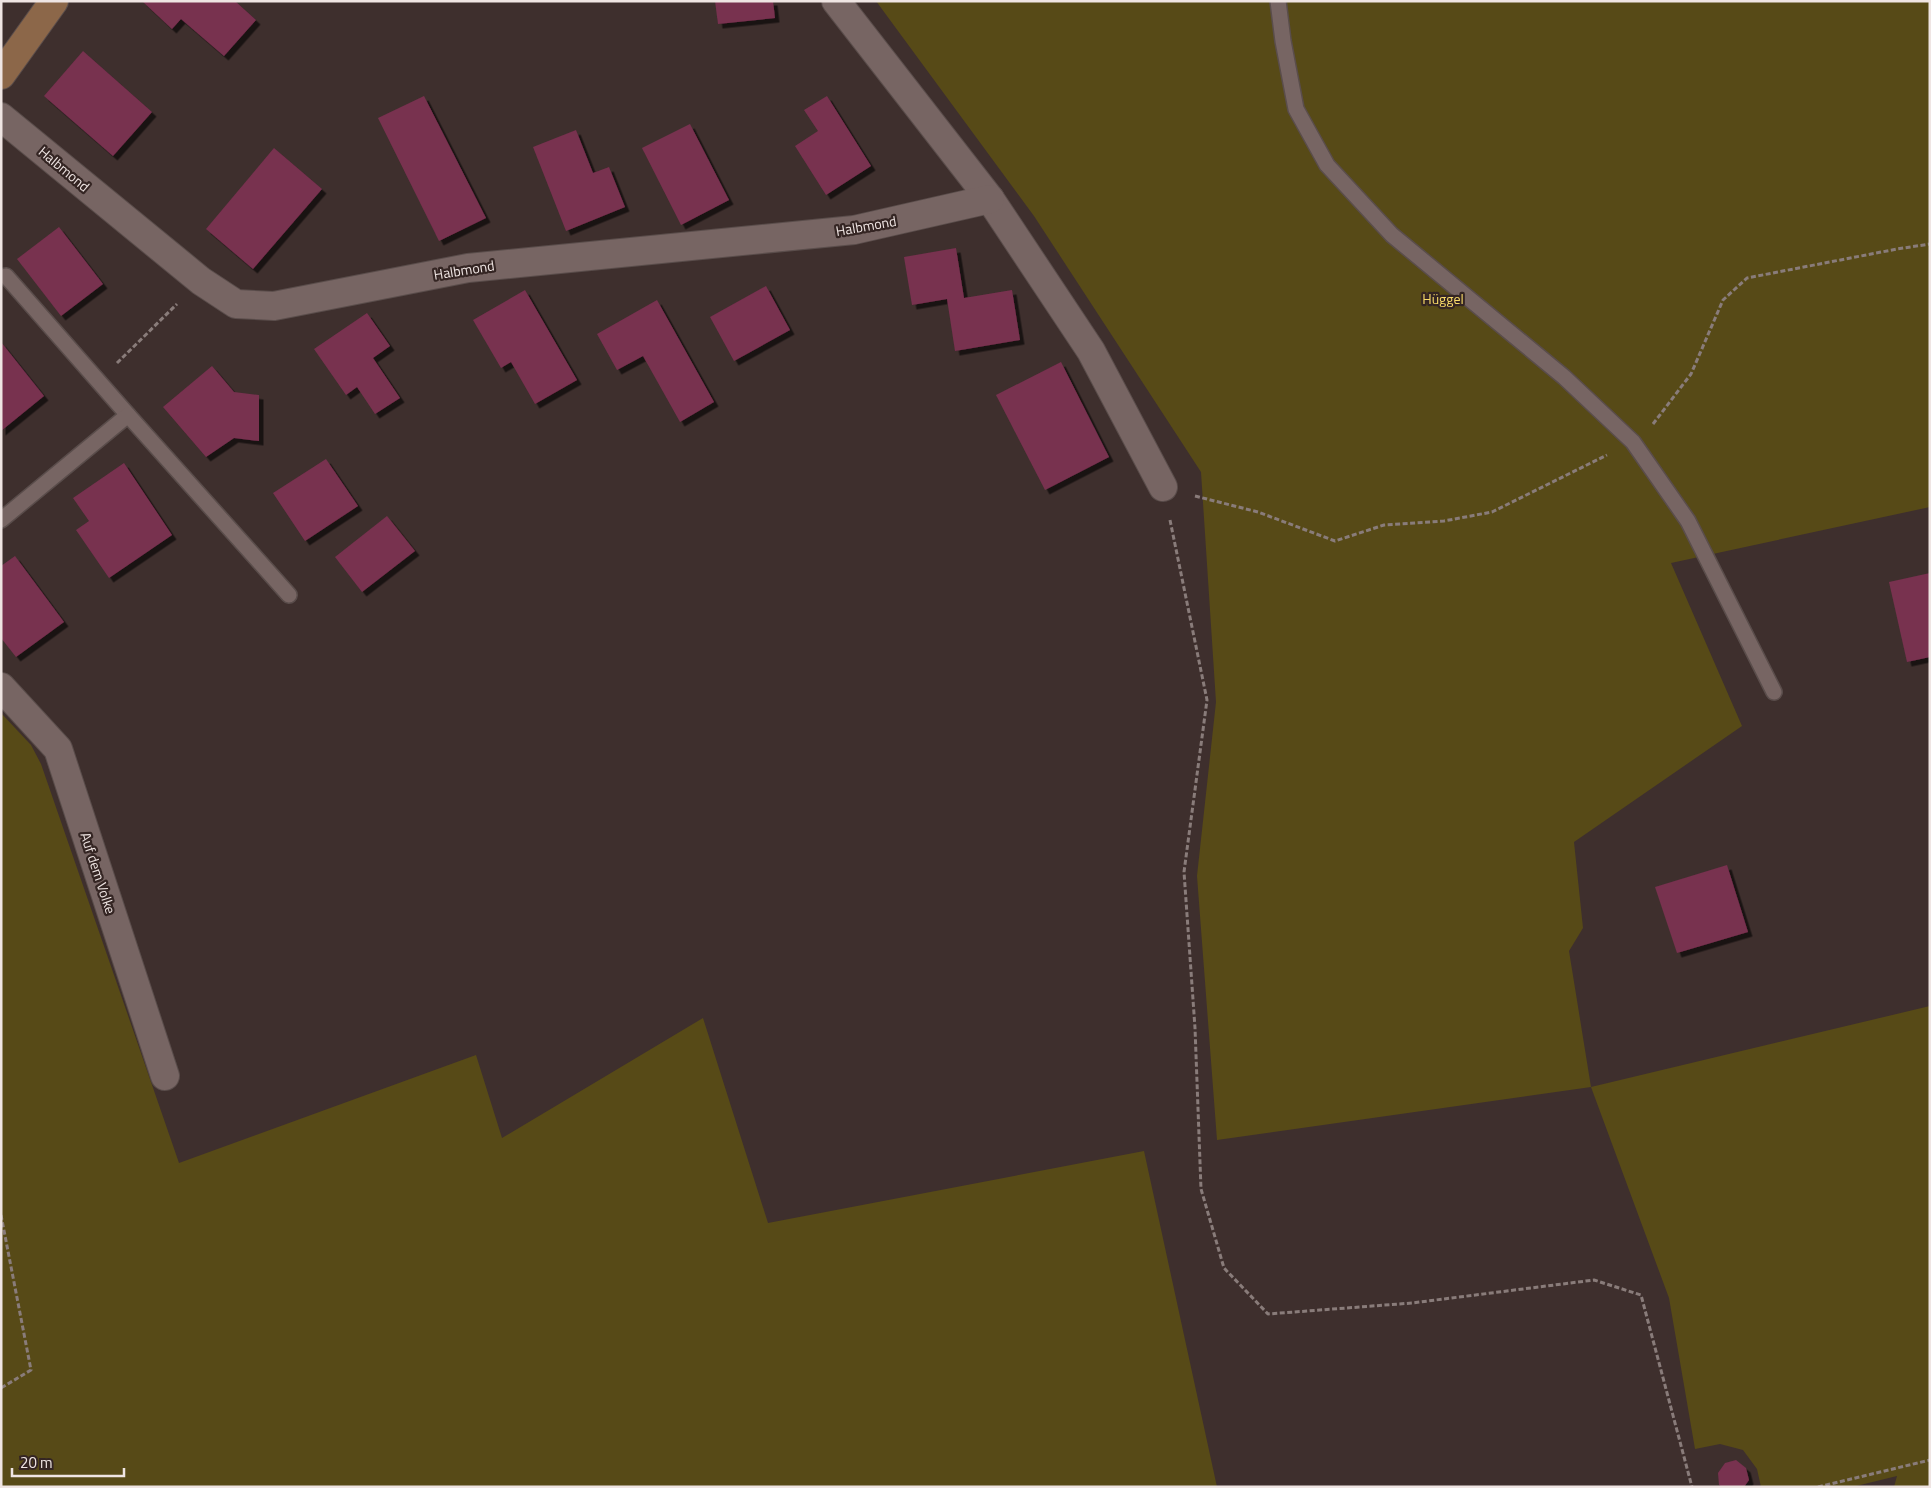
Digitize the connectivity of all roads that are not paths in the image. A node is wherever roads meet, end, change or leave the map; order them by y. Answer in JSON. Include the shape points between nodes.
{"nodes":[{"id":1,"x":54,"y":1,"type":"edge"},
{"id":2,"x":836,"y":1,"type":"edge"},
{"id":3,"x":1278,"y":1,"type":"edge"},
{"id":4,"x":1,"y":75,"type":"edge"},
{"id":5,"x":1,"y":117,"type":"edge"},
{"id":6,"x":990,"y":200,"type":"junction"},
{"id":7,"x":6,"y":276,"type":"dead end"},
{"id":8,"x":128,"y":414,"type":"junction"},
{"id":9,"x":1163,"y":487,"type":"road end"},
{"id":10,"x":1,"y":520,"type":"edge"},
{"id":11,"x":290,"y":595,"type":"dead end"},
{"id":12,"x":1,"y":687,"type":"edge"},
{"id":13,"x":1774,"y":692,"type":"dead end"},
{"id":14,"x":165,"y":1076,"type":"dead end"}],
"edges":[{"from":1,"to":4,"type":"street"},
{"from":2,"to":6,"type":"street"},
{"from":3,"to":13,"type":"lane","via":[[1296,109],[1327,165],[1392,235],[1564,377],[1634,442],[1688,521]]},
{"from":5,"to":6,"type":"street","name":"Halbmond","via":[[201,281],[236,304],[274,306],[468,268],[854,230]]},
{"from":6,"to":9,"type":"street","via":[[1091,351]]},
{"from":7,"to":8,"type":"lane"},
{"from":8,"to":10,"type":"lane"},
{"from":8,"to":11,"type":"lane"},
{"from":12,"to":14,"type":"street","name":"Auf dem Volke","via":[[58,749]]}]}
